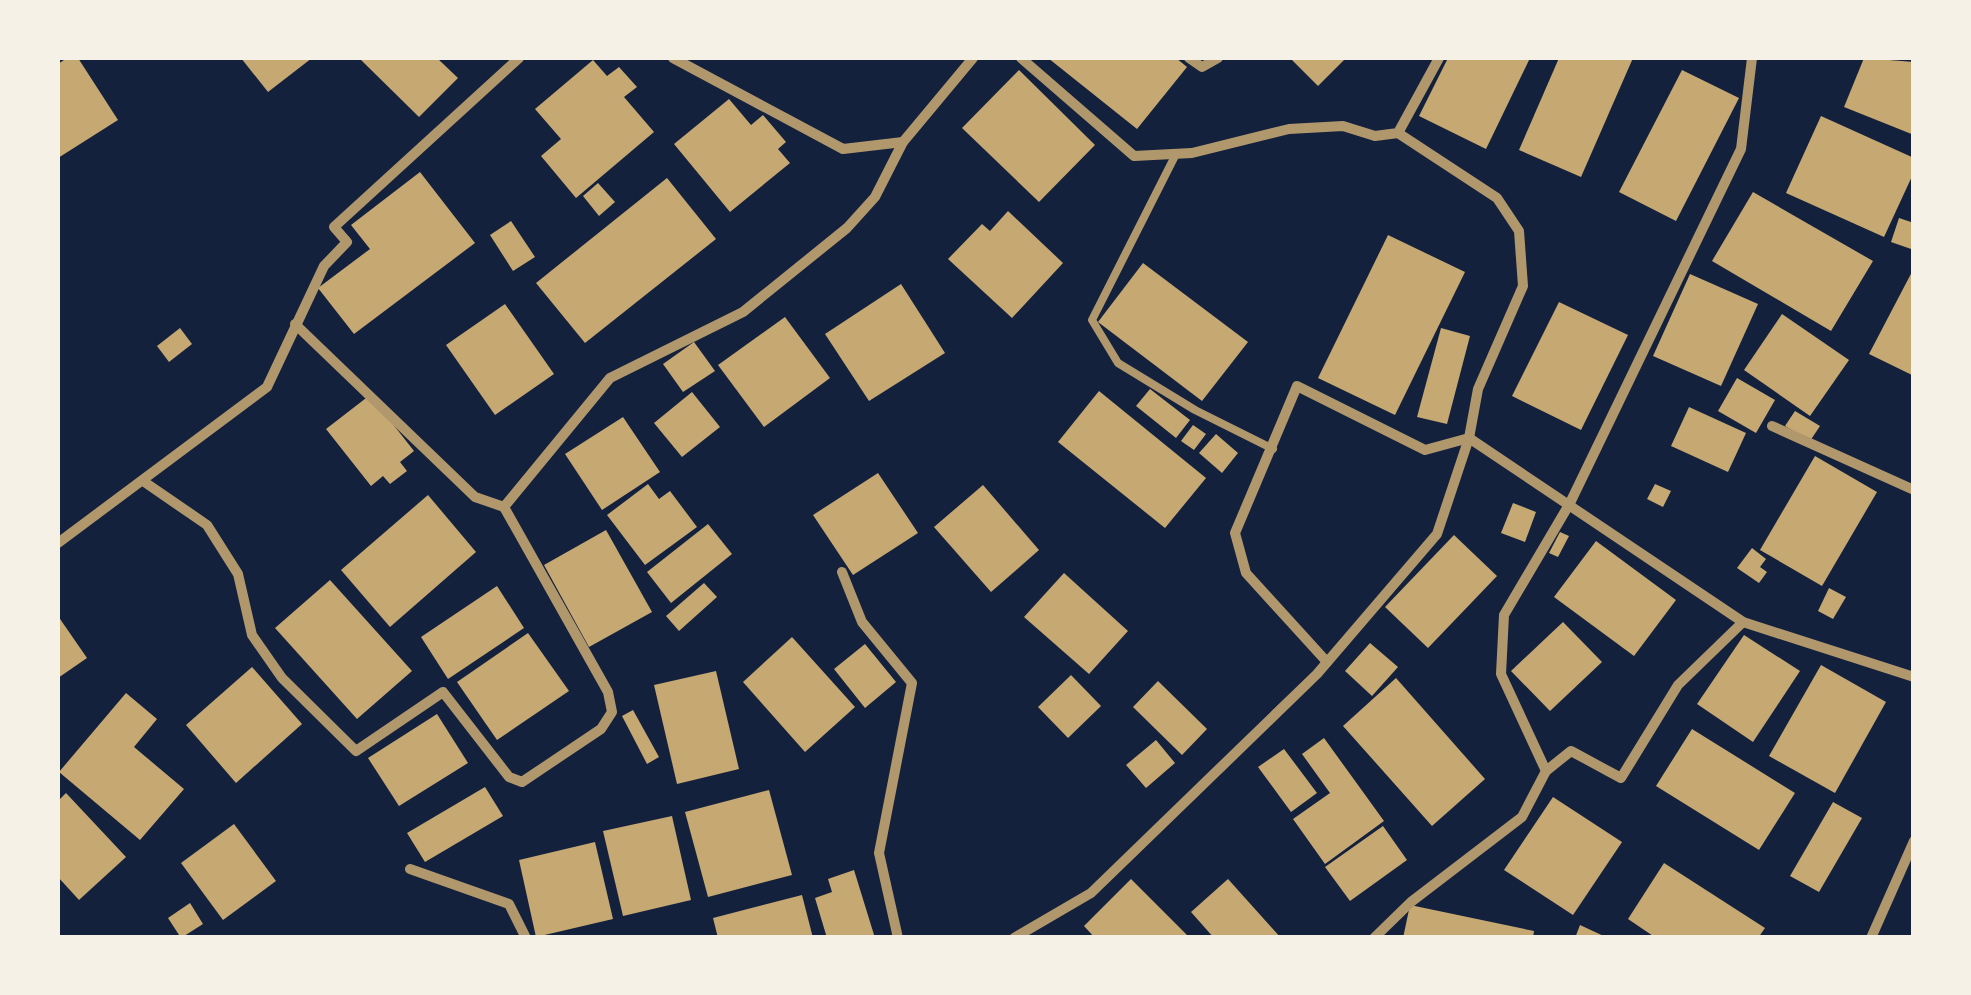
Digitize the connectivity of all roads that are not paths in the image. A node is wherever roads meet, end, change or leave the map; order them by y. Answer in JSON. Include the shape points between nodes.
{"nodes":[{"id":1,"x":519,"y":58,"type":"edge"},
{"id":2,"x":673,"y":58,"type":"edge"},
{"id":3,"x":973,"y":58,"type":"edge"},
{"id":4,"x":1021,"y":58,"type":"edge"},
{"id":5,"x":1190,"y":58,"type":"edge"},
{"id":6,"x":1218,"y":58,"type":"edge"},
{"id":7,"x":1439,"y":58,"type":"edge"},
{"id":8,"x":1752,"y":58,"type":"edge"},
{"id":9,"x":1398,"y":133,"type":"junction"},
{"id":10,"x":903,"y":142,"type":"junction"},
{"id":11,"x":1176,"y":154,"type":"junction"},
{"id":12,"x":295,"y":324,"type":"junction"},
{"id":13,"x":1772,"y":426,"type":"dead end"},
{"id":14,"x":1468,"y":438,"type":"junction"},
{"id":15,"x":1273,"y":449,"type":"junction"},
{"id":16,"x":143,"y":481,"type":"junction"},
{"id":17,"x":1914,"y":490,"type":"edge"},
{"id":18,"x":1570,"y":504,"type":"junction"},
{"id":19,"x":504,"y":507,"type":"junction"},
{"id":20,"x":58,"y":543,"type":"edge"},
{"id":21,"x":842,"y":572,"type":"dead end"},
{"id":22,"x":1743,"y":622,"type":"junction"},
{"id":23,"x":1327,"y":662,"type":"junction"},
{"id":24,"x":1914,"y":677,"type":"edge"},
{"id":25,"x":1546,"y":771,"type":"junction"},
{"id":26,"x":1914,"y":841,"type":"edge"},
{"id":27,"x":410,"y":868,"type":"dead end"},
{"id":28,"x":526,"y":938,"type":"edge"},
{"id":29,"x":898,"y":938,"type":"edge"},
{"id":30,"x":1014,"y":938,"type":"edge"},
{"id":31,"x":1374,"y":938,"type":"edge"},
{"id":32,"x":1871,"y":938,"type":"edge"}],
"edges":[{"from":1,"to":12,"type":"street","via":[[334,227],[346,242],[324,266]]},
{"from":2,"to":10,"type":"street","via":[[843,149]]},
{"from":3,"to":10,"type":"street"},
{"from":4,"to":11,"type":"street","via":[[1134,156]]},
{"from":5,"to":6,"type":"street","via":[[1202,68]]},
{"from":7,"to":9,"type":"street"},
{"from":8,"to":18,"type":"street","via":[[1741,150]]},
{"from":9,"to":11,"type":"street","via":[[1289,129]]},
{"from":9,"to":14,"type":"street","via":[[1497,198],[1520,231],[1523,286],[1478,389]]},
{"from":10,"to":19,"type":"street","via":[[875,197],[847,228],[743,312],[610,378]]},
{"from":11,"to":15,"type":"lane","via":[[1092,320],[1118,362]]},
{"from":12,"to":16,"type":"street","via":[[268,386]]},
{"from":12,"to":19,"type":"street","via":[[475,496]]},
{"from":13,"to":17,"type":"street"},
{"from":14,"to":15,"type":"street","via":[[1426,450],[1297,386]]},
{"from":14,"to":18,"type":"street"},
{"from":14,"to":23,"type":"street","via":[[1437,534]]},
{"from":15,"to":23,"type":"street","via":[[1235,533],[1246,573]]},
{"from":16,"to":19,"type":"street","via":[[207,525],[238,574],[252,635],[282,678],[356,750],[443,692],[509,777],[522,782],[600,729],[612,712],[608,692]]},
{"from":16,"to":20,"type":"street"},
{"from":18,"to":22,"type":"street"},
{"from":18,"to":25,"type":"street","via":[[1504,615],[1502,674]]},
{"from":21,"to":29,"type":"street","via":[[862,622],[912,684],[879,854]]},
{"from":22,"to":24,"type":"street"},
{"from":22,"to":25,"type":"street","via":[[1678,685],[1621,778],[1571,750]]},
{"from":23,"to":30,"type":"street","via":[[1091,893]]},
{"from":25,"to":31,"type":"street","via":[[1522,817]]},
{"from":26,"to":32,"type":"street"},
{"from":27,"to":28,"type":"street","via":[[508,904]]}]}
